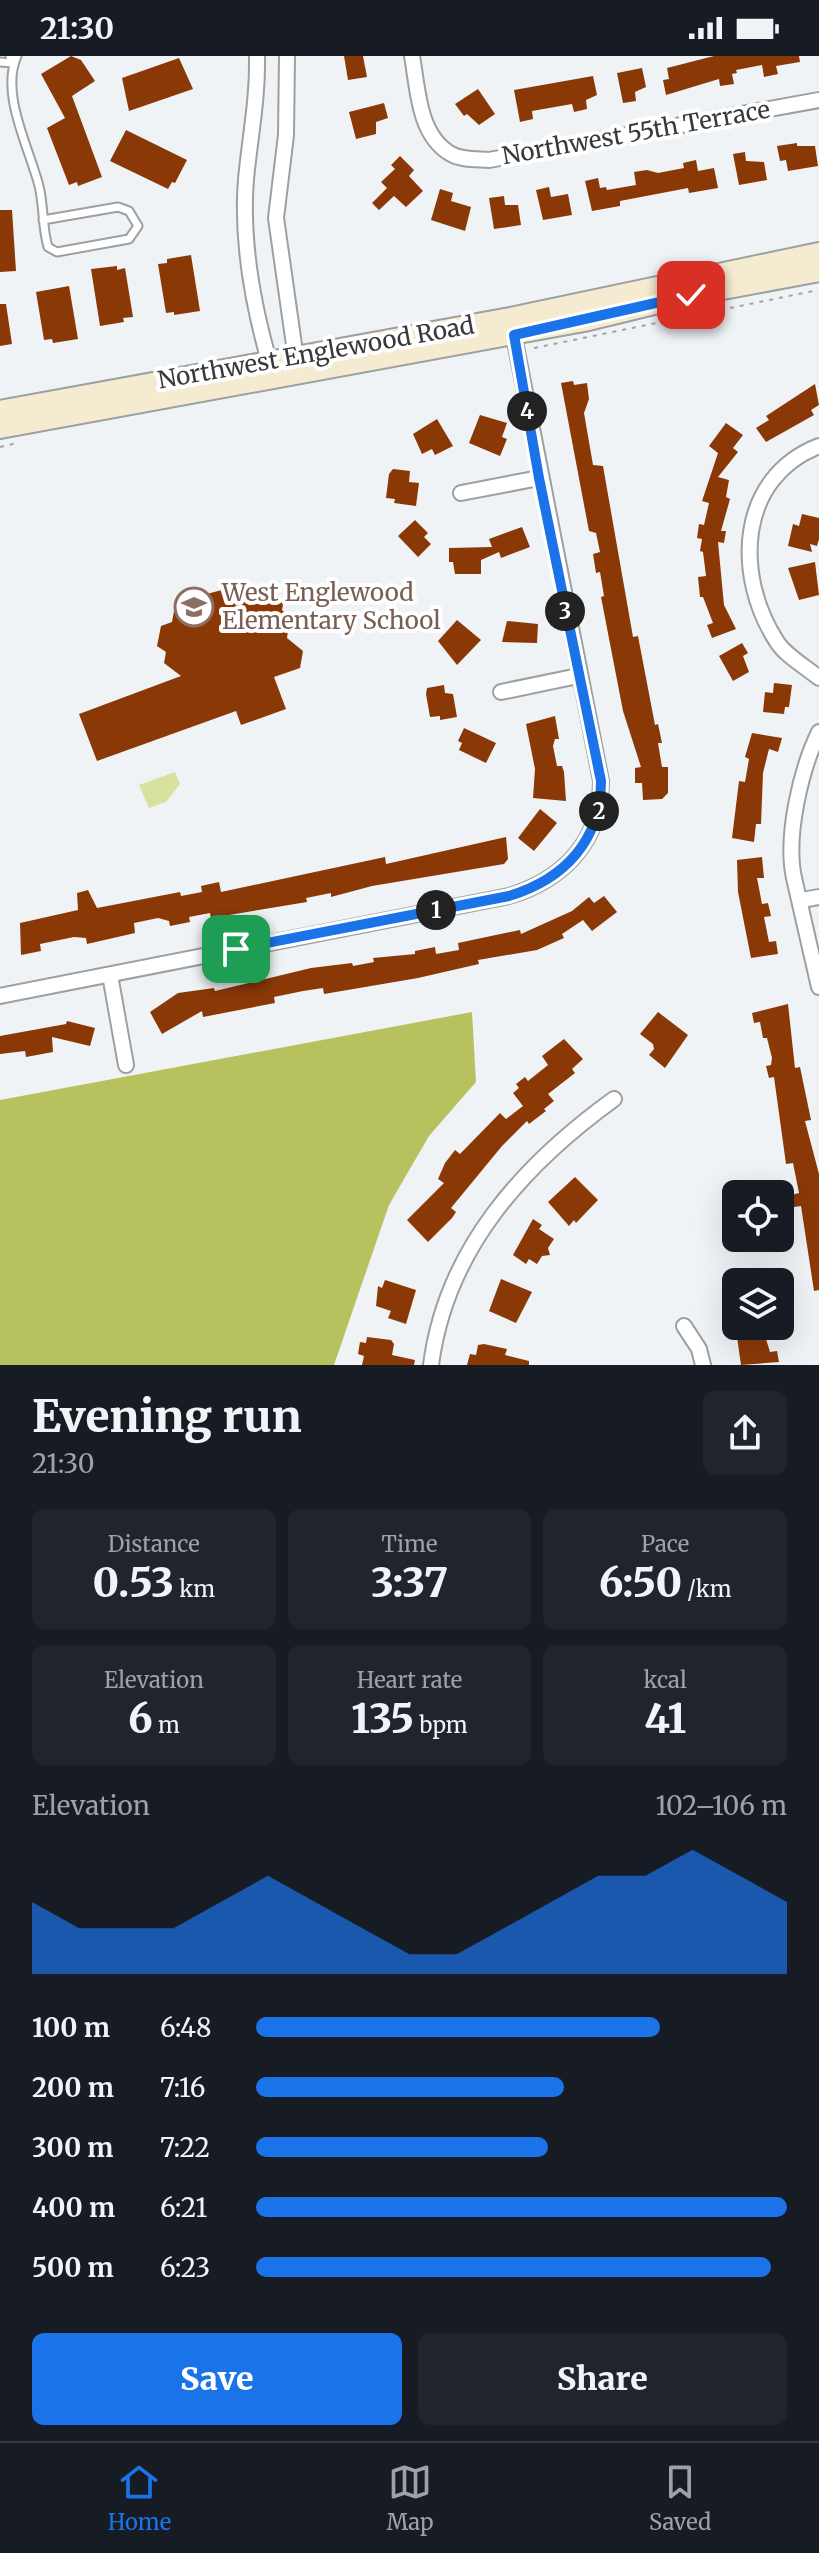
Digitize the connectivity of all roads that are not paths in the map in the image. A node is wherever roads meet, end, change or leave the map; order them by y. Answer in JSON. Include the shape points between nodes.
{"nodes":[{"id":1,"x":257,"y":56,"type":"edge"},
{"id":2,"x":287,"y":56,"type":"edge"},
{"id":3,"x":412,"y":56,"type":"edge"},
{"id":4,"x":13,"y":58,"type":"edge"},
{"id":5,"x":0,"y":62,"type":"edge"},
{"id":6,"x":819,"y":100,"type":"edge"},
{"id":7,"x":43,"y":220,"type":"junction"},
{"id":8,"x":819,"y":253,"type":"edge"},
{"id":9,"x":819,"y":271,"type":"edge"},
{"id":10,"x":513,"y":334,"type":"junction"},
{"id":11,"x":297,"y":365,"type":"junction"},
{"id":12,"x":271,"y":369,"type":"junction"},
{"id":13,"x":0,"y":411,"type":"edge"},
{"id":14,"x":0,"y":428,"type":"edge"},
{"id":15,"x":819,"y":446,"type":"edge"},
{"id":16,"x":539,"y":478,"type":"junction"},
{"id":17,"x":461,"y":493,"type":"dead end"},
{"id":18,"x":578,"y":676,"type":"junction"},
{"id":19,"x":819,"y":678,"type":"edge"},
{"id":20,"x":501,"y":692,"type":"dead end"},
{"id":21,"x":819,"y":732,"type":"edge"},
{"id":22,"x":819,"y":897,"type":"edge"},
{"id":23,"x":802,"y":900,"type":"junction"},
{"id":24,"x":110,"y":975,"type":"junction"},
{"id":25,"x":819,"y":987,"type":"edge"},
{"id":26,"x":0,"y":996,"type":"edge"},
{"id":27,"x":126,"y":1065,"type":"dead end"},
{"id":28,"x":614,"y":1099,"type":"dead end"},
{"id":29,"x":684,"y":1326,"type":"dead end"},
{"id":30,"x":431,"y":1365,"type":"edge"},
{"id":31,"x":703,"y":1365,"type":"edge"}],
"edges":[{"from":1,"to":12,"type":"street","via":[[245,217]]},
{"from":2,"to":11,"type":"street","via":[[286,135],[276,218]]},
{"from":3,"to":6,"type":"street","name":"Northwest 55th Terrace","via":[[425,126],[453,156],[489,160]]},
{"from":4,"to":5,"type":"lane"},
{"from":4,"to":7,"type":"lane","via":[[9,101],[39,187]]},
{"from":7,"to":7,"type":"lane","via":[[118,207],[129,211],[138,226],[129,239],[57,252],[48,247]]},
{"from":8,"to":10,"type":"main road","name":"Northwest Englewood Road"},
{"from":9,"to":10,"type":"main road","name":"Northwest Englewood Road"},
{"from":10,"to":11,"type":"main road","name":"Northwest Englewood Road"},
{"from":10,"to":16,"type":"street"},
{"from":11,"to":12,"type":"main road","name":"Northwest Englewood Road"},
{"from":12,"to":13,"type":"main road","name":"Northwest Englewood Road"},
{"from":12,"to":14,"type":"main road","name":"Northwest Englewood Road"},
{"from":15,"to":19,"type":"street","via":[[795,456],[763,494],[753,519],[747,565],[752,590],[778,644]]},
{"from":16,"to":17,"type":"street"},
{"from":16,"to":18,"type":"street"},
{"from":18,"to":20,"type":"street"},
{"from":18,"to":24,"type":"street","via":[[601,781],[601,805],[583,847],[551,879],[509,896]]},
{"from":21,"to":23,"type":"street","via":[[804,767],[796,807],[793,876]]},
{"from":22,"to":23,"type":"street"},
{"from":23,"to":25,"type":"street"},
{"from":24,"to":26,"type":"street"},
{"from":24,"to":27,"type":"street"},
{"from":28,"to":30,"type":"street","via":[[529,1168],[491,1216],[458,1271]]},
{"from":29,"to":31,"type":"street"}]}
